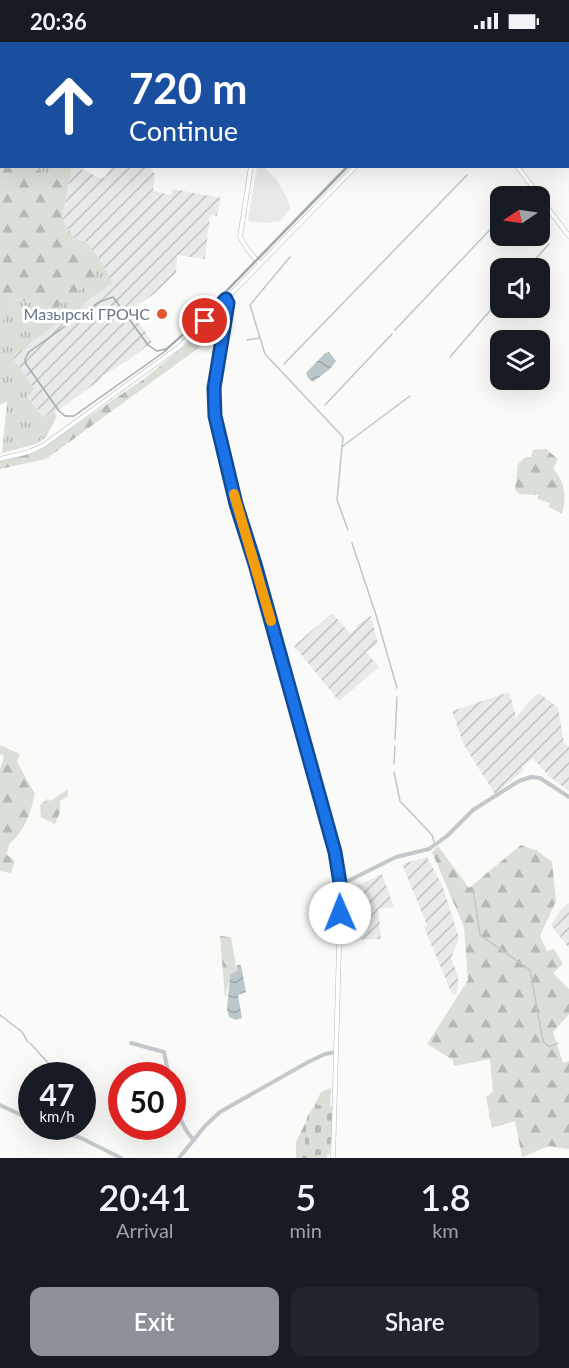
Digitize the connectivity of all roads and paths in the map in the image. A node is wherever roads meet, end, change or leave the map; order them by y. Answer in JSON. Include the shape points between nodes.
{"nodes":[{"id":1,"x":251,"y":168,"type":"edge"},
{"id":2,"x":354,"y":168,"type":"edge"},
{"id":3,"x":518,"y":168,"type":"edge"},
{"id":4,"x":532,"y":186,"type":"edge"},
{"id":5,"x":550,"y":210,"type":"edge"},
{"id":6,"x":569,"y":236,"type":"edge"},
{"id":7,"x":260,"y":264,"type":"junction"},
{"id":8,"x":226,"y":299,"type":"junction"},
{"id":9,"x":211,"y":315,"type":"junction"},
{"id":10,"x":225,"y":321,"type":"junction"},
{"id":11,"x":0,"y":459,"type":"edge"},
{"id":12,"x":569,"y":797,"type":"edge"},
{"id":13,"x":340,"y":883,"type":"junction"},
{"id":14,"x":131,"y":1043,"type":"dead end"},
{"id":15,"x":336,"y":1052,"type":"junction"},
{"id":16,"x":166,"y":1062,"type":"edge"},
{"id":17,"x":0,"y":1105,"type":"edge"},
{"id":18,"x":18,"y":1113,"type":"edge"},
{"id":19,"x":186,"y":1129,"type":"edge"},
{"id":20,"x":85,"y":1140,"type":"edge"},
{"id":21,"x":194,"y":1140,"type":"junction"},
{"id":22,"x":122,"y":1158,"type":"edge"},
{"id":23,"x":179,"y":1158,"type":"edge"},
{"id":24,"x":333,"y":1158,"type":"edge"}],
"edges":[{"from":1,"to":7,"type":"main road","via":[[240,237]]},
{"from":2,"to":7,"type":"main road"},
{"from":3,"to":4,"type":"main road"},
{"from":5,"to":6,"type":"main road"},
{"from":7,"to":8,"type":"main road"},
{"from":8,"to":9,"type":"main road"},
{"from":8,"to":10,"type":"main road"},
{"from":9,"to":10,"type":"main road"},
{"from":9,"to":11,"type":"main road","via":[[166,358],[44,445]]},
{"from":10,"to":13,"type":"main road","via":[[214,388],[215,416],[236,504],[335,852]]},
{"from":12,"to":13,"type":"street","via":[[540,778],[519,781],[482,805],[429,849],[396,857]]},
{"from":13,"to":15,"type":"main road"},
{"from":14,"to":16,"type":"street","via":[[164,1052]]},
{"from":15,"to":21,"type":"street","via":[[310,1061],[220,1112]]},
{"from":15,"to":24,"type":"main road"},
{"from":17,"to":18,"type":"street"},
{"from":19,"to":21,"type":"street"},
{"from":20,"to":22,"type":"street"},
{"from":21,"to":23,"type":"street"}]}
